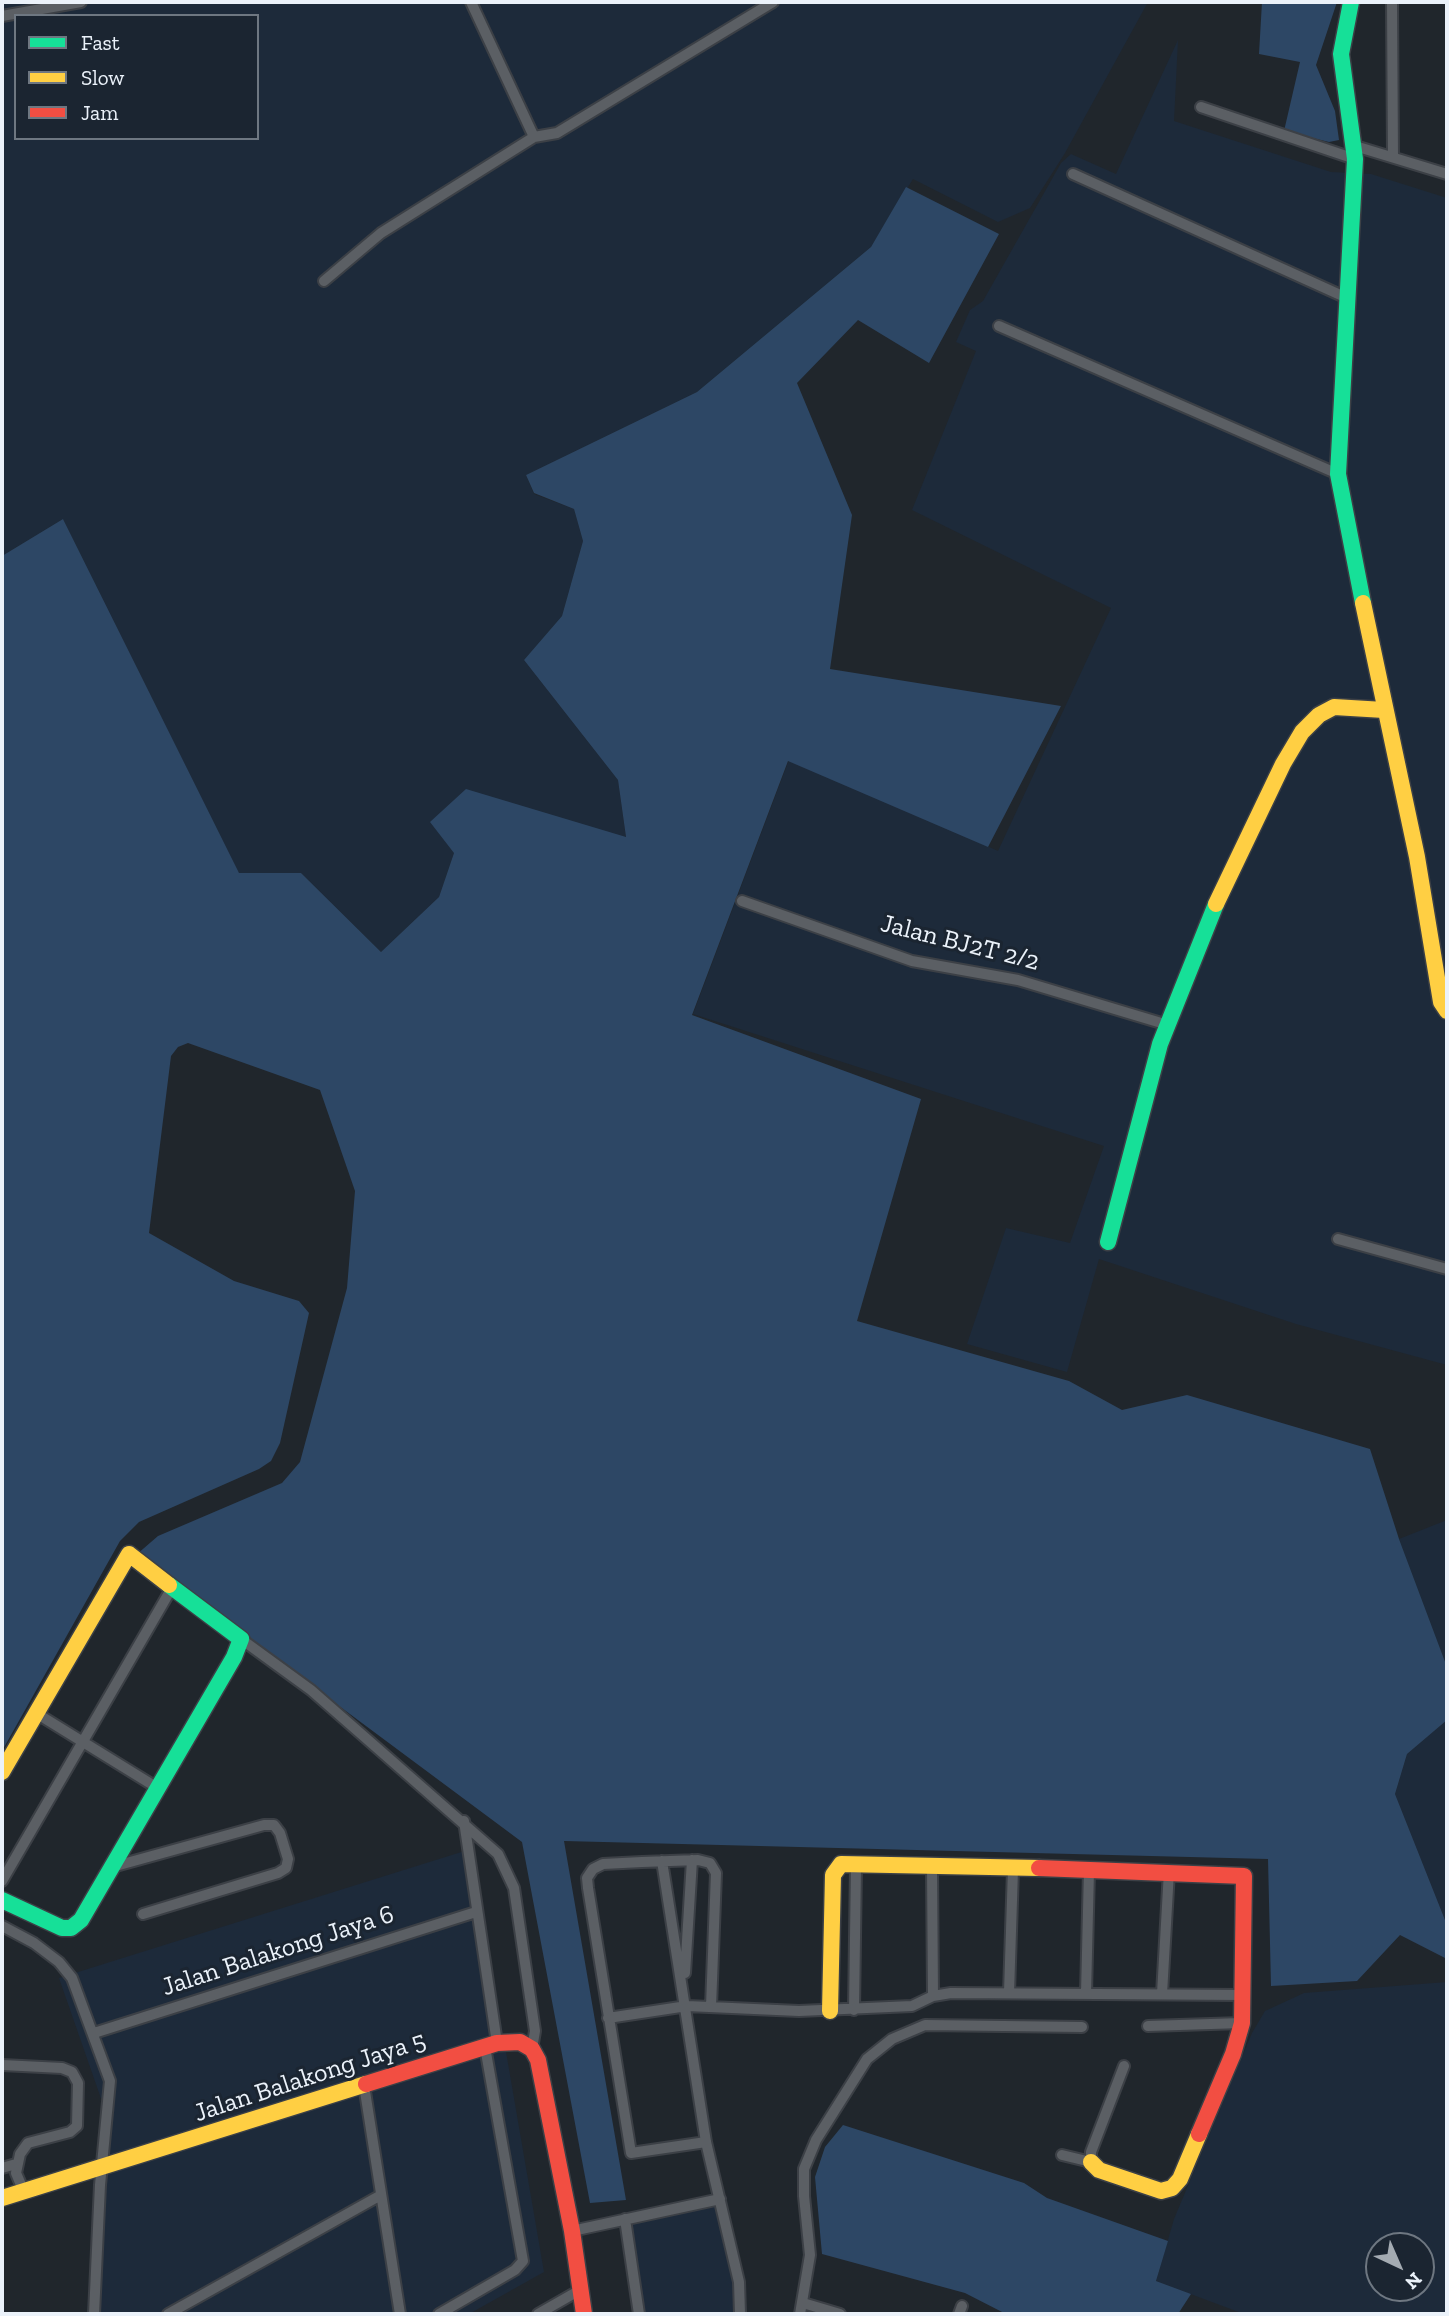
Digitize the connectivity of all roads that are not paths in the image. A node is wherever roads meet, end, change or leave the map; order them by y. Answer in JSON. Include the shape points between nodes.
{"nodes":[{"id":1,"x":81,"y":2,"type":"edge"},
{"id":2,"x":471,"y":2,"type":"edge"},
{"id":3,"x":773,"y":2,"type":"edge"},
{"id":4,"x":1351,"y":2,"type":"edge"},
{"id":5,"x":1392,"y":2,"type":"edge"},
{"id":6,"x":2,"y":16,"type":"edge"},
{"id":7,"x":1201,"y":107,"type":"dead end"},
{"id":8,"x":534,"y":137,"type":"junction"},
{"id":9,"x":1355,"y":152,"type":"junction"},
{"id":10,"x":1393,"y":157,"type":"junction"},
{"id":11,"x":1073,"y":174,"type":"dead end"},
{"id":12,"x":1447,"y":174,"type":"edge"},
{"id":13,"x":324,"y":281,"type":"dead end"},
{"id":14,"x":1347,"y":298,"type":"junction"},
{"id":15,"x":999,"y":326,"type":"dead end"},
{"id":16,"x":1338,"y":474,"type":"junction"},
{"id":17,"x":1384,"y":710,"type":"junction"},
{"id":18,"x":743,"y":901,"type":"dead end"},
{"id":19,"x":1447,"y":1011,"type":"edge"},
{"id":20,"x":1168,"y":1025,"type":"junction"},
{"id":21,"x":1338,"y":1239,"type":"dead end"},
{"id":22,"x":1108,"y":1242,"type":"dead end"},
{"id":23,"x":1447,"y":1269,"type":"edge"},
{"id":24,"x":173,"y":1586,"type":"junction"},
{"id":25,"x":242,"y":1639,"type":"junction"},
{"id":26,"x":36,"y":1713,"type":"junction"},
{"id":27,"x":83,"y":1744,"type":"junction"},
{"id":28,"x":2,"y":1772,"type":"edge"},
{"id":29,"x":156,"y":1787,"type":"junction"},
{"id":30,"x":464,"y":1821,"type":"junction"},
{"id":31,"x":692,"y":1860,"type":"junction"},
{"id":32,"x":662,"y":1861,"type":"junction"},
{"id":33,"x":856,"y":1865,"type":"junction"},
{"id":34,"x":932,"y":1866,"type":"junction"},
{"id":35,"x":111,"y":1867,"type":"junction"},
{"id":36,"x":1013,"y":1869,"type":"junction"},
{"id":37,"x":1089,"y":1870,"type":"junction"},
{"id":38,"x":1169,"y":1871,"type":"junction"},
{"id":39,"x":2,"y":1881,"type":"edge"},
{"id":40,"x":2,"y":1900,"type":"edge"},
{"id":41,"x":476,"y":1912,"type":"junction"},
{"id":42,"x":143,"y":1914,"type":"dead end"},
{"id":43,"x":2,"y":1926,"type":"edge"},
{"id":44,"x":684,"y":1992,"type":"junction"},
{"id":45,"x":1009,"y":1993,"type":"junction"},
{"id":46,"x":1086,"y":1994,"type":"junction"},
{"id":47,"x":1163,"y":1994,"type":"junction"},
{"id":48,"x":1243,"y":1995,"type":"junction"},
{"id":49,"x":933,"y":1996,"type":"junction"},
{"id":50,"x":687,"y":2006,"type":"junction"},
{"id":51,"x":711,"y":2007,"type":"junction"},
{"id":52,"x":854,"y":2010,"type":"junction"},
{"id":53,"x":830,"y":2011,"type":"junction"},
{"id":54,"x":608,"y":2018,"type":"junction"},
{"id":55,"x":1242,"y":2023,"type":"junction"},
{"id":56,"x":1148,"y":2026,"type":"dead end"},
{"id":57,"x":1082,"y":2028,"type":"dead end"},
{"id":58,"x":94,"y":2033,"type":"junction"},
{"id":59,"x":491,"y":2045,"type":"junction"},
{"id":60,"x":532,"y":2049,"type":"junction"},
{"id":61,"x":2,"y":2065,"type":"edge"},
{"id":62,"x":1124,"y":2066,"type":"dead end"},
{"id":63,"x":364,"y":2085,"type":"junction"},
{"id":64,"x":706,"y":2142,"type":"junction"},
{"id":65,"x":1062,"y":2155,"type":"dead end"},
{"id":66,"x":1091,"y":2162,"type":"junction"},
{"id":67,"x":16,"y":2164,"type":"junction"},
{"id":68,"x":2,"y":2168,"type":"edge"},
{"id":69,"x":102,"y":2168,"type":"junction"},
{"id":70,"x":24,"y":2192,"type":"junction"},
{"id":71,"x":381,"y":2195,"type":"junction"},
{"id":72,"x":2,"y":2198,"type":"edge"},
{"id":73,"x":720,"y":2199,"type":"junction"},
{"id":74,"x":625,"y":2219,"type":"junction"},
{"id":75,"x":572,"y":2231,"type":"junction"},
{"id":76,"x":580,"y":2290,"type":"junction"},
{"id":77,"x":802,"y":2309,"type":"edge"},
{"id":78,"x":94,"y":2314,"type":"edge"},
{"id":79,"x":168,"y":2314,"type":"edge"},
{"id":80,"x":400,"y":2314,"type":"edge"},
{"id":81,"x":439,"y":2314,"type":"edge"},
{"id":82,"x":539,"y":2314,"type":"edge"},
{"id":83,"x":584,"y":2314,"type":"edge"},
{"id":84,"x":639,"y":2314,"type":"edge"},
{"id":85,"x":740,"y":2314,"type":"edge"},
{"id":86,"x":840,"y":2314,"type":"edge"}],
"edges":[{"from":1,"to":6,"type":"street"},
{"from":2,"to":8,"type":"street"},
{"from":3,"to":8,"type":"street","via":[[556,133]]},
{"from":4,"to":9,"type":"street","via":[[1341,54]]},
{"from":5,"to":10,"type":"street"},
{"from":7,"to":9,"type":"street"},
{"from":8,"to":13,"type":"street","via":[[381,233]]},
{"from":9,"to":10,"type":"street"},
{"from":9,"to":14,"type":"street"},
{"from":10,"to":12,"type":"street"},
{"from":11,"to":14,"type":"street"},
{"from":14,"to":16,"type":"street"},
{"from":15,"to":16,"type":"street"},
{"from":16,"to":17,"type":"street"},
{"from":17,"to":19,"type":"street","via":[[1417,857],[1441,1002]]},
{"from":17,"to":20,"type":"street","via":[[1334,706],[1302,732],[1220,893]]},
{"from":18,"to":20,"type":"street","name":"Jalan BJ2T 2/2","via":[[912,961],[1018,980]]},
{"from":20,"to":22,"type":"street"},
{"from":21,"to":23,"type":"street"},
{"from":24,"to":25,"type":"street"},
{"from":24,"to":26,"type":"street","via":[[129,1555]]},
{"from":24,"to":27,"type":"street"},
{"from":25,"to":29,"type":"street"},
{"from":25,"to":30,"type":"street","via":[[311,1690]]},
{"from":26,"to":27,"type":"street"},
{"from":26,"to":28,"type":"street"},
{"from":27,"to":29,"type":"street"},
{"from":27,"to":39,"type":"street"},
{"from":29,"to":35,"type":"street"},
{"from":30,"to":41,"type":"street"},
{"from":30,"to":60,"type":"street","via":[[498,1854],[514,1888],[535,2031]]},
{"from":31,"to":32,"type":"street"},
{"from":31,"to":44,"type":"street"},
{"from":31,"to":51,"type":"street","via":[[710,1863],[716,1873]]},
{"from":32,"to":44,"type":"street"},
{"from":32,"to":54,"type":"street","via":[[603,1864],[587,1878]]},
{"from":33,"to":34,"type":"street"},
{"from":33,"to":52,"type":"street"},
{"from":33,"to":53,"type":"street","via":[[841,1864],[833,1875]]},
{"from":34,"to":36,"type":"street"},
{"from":34,"to":49,"type":"street"},
{"from":35,"to":40,"type":"street","via":[[81,1920],[71,1928]]},
{"from":35,"to":42,"type":"street","via":[[264,1825],[274,1825],[280,1833],[288,1859],[286,1868],[278,1873]]},
{"from":36,"to":37,"type":"street"},
{"from":36,"to":45,"type":"street"},
{"from":37,"to":38,"type":"street"},
{"from":37,"to":46,"type":"street"},
{"from":38,"to":47,"type":"street"},
{"from":38,"to":48,"type":"street","via":[[1244,1876]]},
{"from":41,"to":58,"type":"street","name":"Jalan Balakong Jaya 6"},
{"from":41,"to":59,"type":"street"},
{"from":43,"to":58,"type":"street","via":[[34,1943],[66,1970],[85,2004]]},
{"from":44,"to":50,"type":"street"},
{"from":45,"to":46,"type":"street"},
{"from":45,"to":49,"type":"street"},
{"from":46,"to":47,"type":"street"},
{"from":47,"to":48,"type":"street"},
{"from":48,"to":55,"type":"street"},
{"from":49,"to":52,"type":"street","via":[[912,2006]]},
{"from":50,"to":51,"type":"street"},
{"from":50,"to":54,"type":"street"},
{"from":50,"to":64,"type":"street"},
{"from":51,"to":53,"type":"street"},
{"from":52,"to":53,"type":"street"},
{"from":54,"to":64,"type":"street","via":[[631,2153]]},
{"from":55,"to":56,"type":"street"},
{"from":55,"to":66,"type":"street","via":[[1180,2179],[1172,2188],[1161,2191],[1099,2170]]},
{"from":57,"to":77,"type":"street","via":[[925,2025],[891,2039],[867,2059],[816,2140],[804,2169],[810,2255]]},
{"from":58,"to":69,"type":"street","via":[[110,2081]]},
{"from":59,"to":60,"type":"street","name":"Jalan Balakong Jaya 5","via":[[520,2042]]},
{"from":59,"to":63,"type":"street","name":"Jalan Balakong Jaya 5"},
{"from":59,"to":81,"type":"street","via":[[523,2261]]},
{"from":60,"to":75,"type":"street"},
{"from":61,"to":67,"type":"street","via":[[62,2068],[72,2072],[78,2083],[77,2126],[28,2143]]},
{"from":62,"to":66,"type":"street"},
{"from":63,"to":69,"type":"street","name":"Jalan Balakong Jaya 5"},
{"from":63,"to":71,"type":"street"},
{"from":64,"to":73,"type":"street"},
{"from":65,"to":66,"type":"street"},
{"from":67,"to":68,"type":"street"},
{"from":67,"to":70,"type":"street"},
{"from":69,"to":70,"type":"street","name":"Jalan Balakong Jaya 5"},
{"from":69,"to":78,"type":"street"},
{"from":70,"to":72,"type":"street","name":"Jalan Balakong Jaya 5"},
{"from":71,"to":79,"type":"street"},
{"from":71,"to":80,"type":"street"},
{"from":73,"to":74,"type":"street"},
{"from":73,"to":85,"type":"street","via":[[739,2282]]},
{"from":74,"to":75,"type":"street"},
{"from":74,"to":84,"type":"street"},
{"from":75,"to":76,"type":"street"},
{"from":76,"to":82,"type":"street"},
{"from":76,"to":83,"type":"street"},
{"from":77,"to":86,"type":"street"}]}
